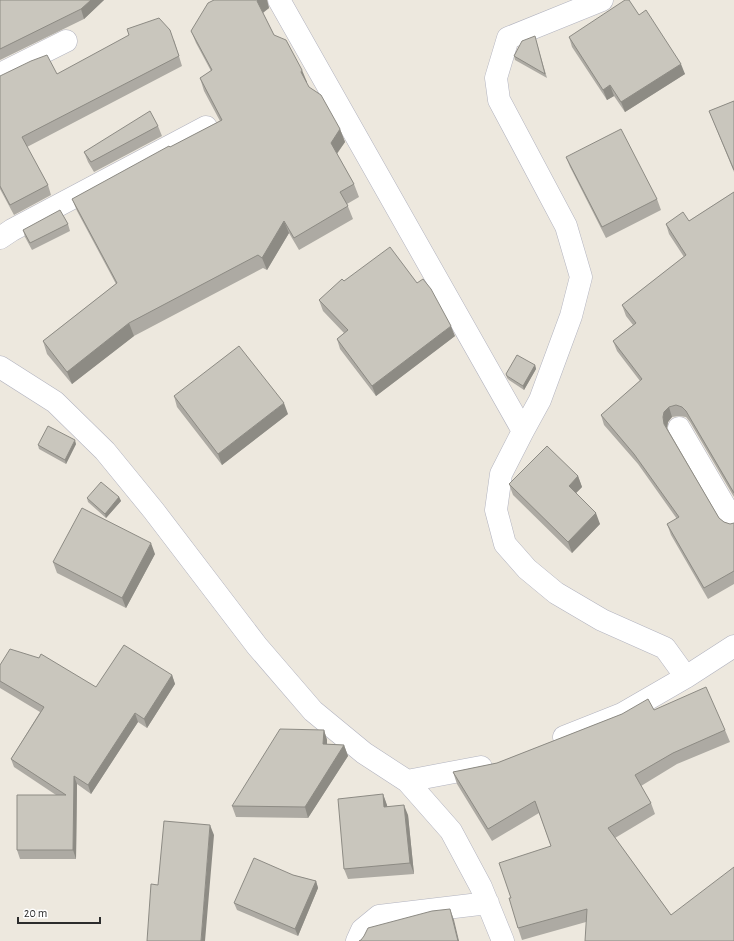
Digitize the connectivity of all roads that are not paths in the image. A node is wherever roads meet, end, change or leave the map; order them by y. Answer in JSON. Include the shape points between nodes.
{"nodes":[{"id":1,"x":279,"y":0,"type":"edge"},
{"id":2,"x":602,"y":0,"type":"edge"},
{"id":3,"x":66,"y":41,"type":"dead end"},
{"id":4,"x":0,"y":74,"type":"edge"},
{"id":5,"x":206,"y":127,"type":"edge"},
{"id":6,"x":0,"y":238,"type":"edge"},
{"id":7,"x":0,"y":367,"type":"edge"},
{"id":8,"x":679,"y":428,"type":"dead end"},
{"id":9,"x":523,"y":430,"type":"junction"},
{"id":10,"x":734,"y":522,"type":"edge"},
{"id":11,"x":734,"y":646,"type":"edge"},
{"id":12,"x":686,"y":677,"type":"junction"},
{"id":13,"x":549,"y":743,"type":"edge"},
{"id":14,"x":498,"y":764,"type":"edge"},
{"id":15,"x":407,"y":781,"type":"junction"},
{"id":16,"x":488,"y":903,"type":"junction"},
{"id":17,"x":358,"y":941,"type":"edge"},
{"id":18,"x":503,"y":941,"type":"edge"}],
"edges":[{"from":1,"to":9,"type":"street"},
{"from":2,"to":9,"type":"street","via":[[508,38],[496,78],[499,100],[566,226],[581,277],[571,316],[540,400]]},
{"from":3,"to":4,"type":"street"},
{"from":5,"to":6,"type":"street"},
{"from":7,"to":15,"type":"street","via":[[55,402],[105,451],[257,646],[313,711],[364,753]]},
{"from":8,"to":10,"type":"street"},
{"from":9,"to":12,"type":"street","via":[[501,474],[496,510],[505,544],[527,570],[556,593],[602,620],[665,648]]},
{"from":11,"to":12,"type":"street"},
{"from":12,"to":13,"type":"street","via":[[622,714]]},
{"from":14,"to":15,"type":"street"},
{"from":15,"to":16,"type":"street","via":[[452,831]]},
{"from":16,"to":17,"type":"street","via":[[379,916],[362,930]]},
{"from":16,"to":18,"type":"street"}]}
